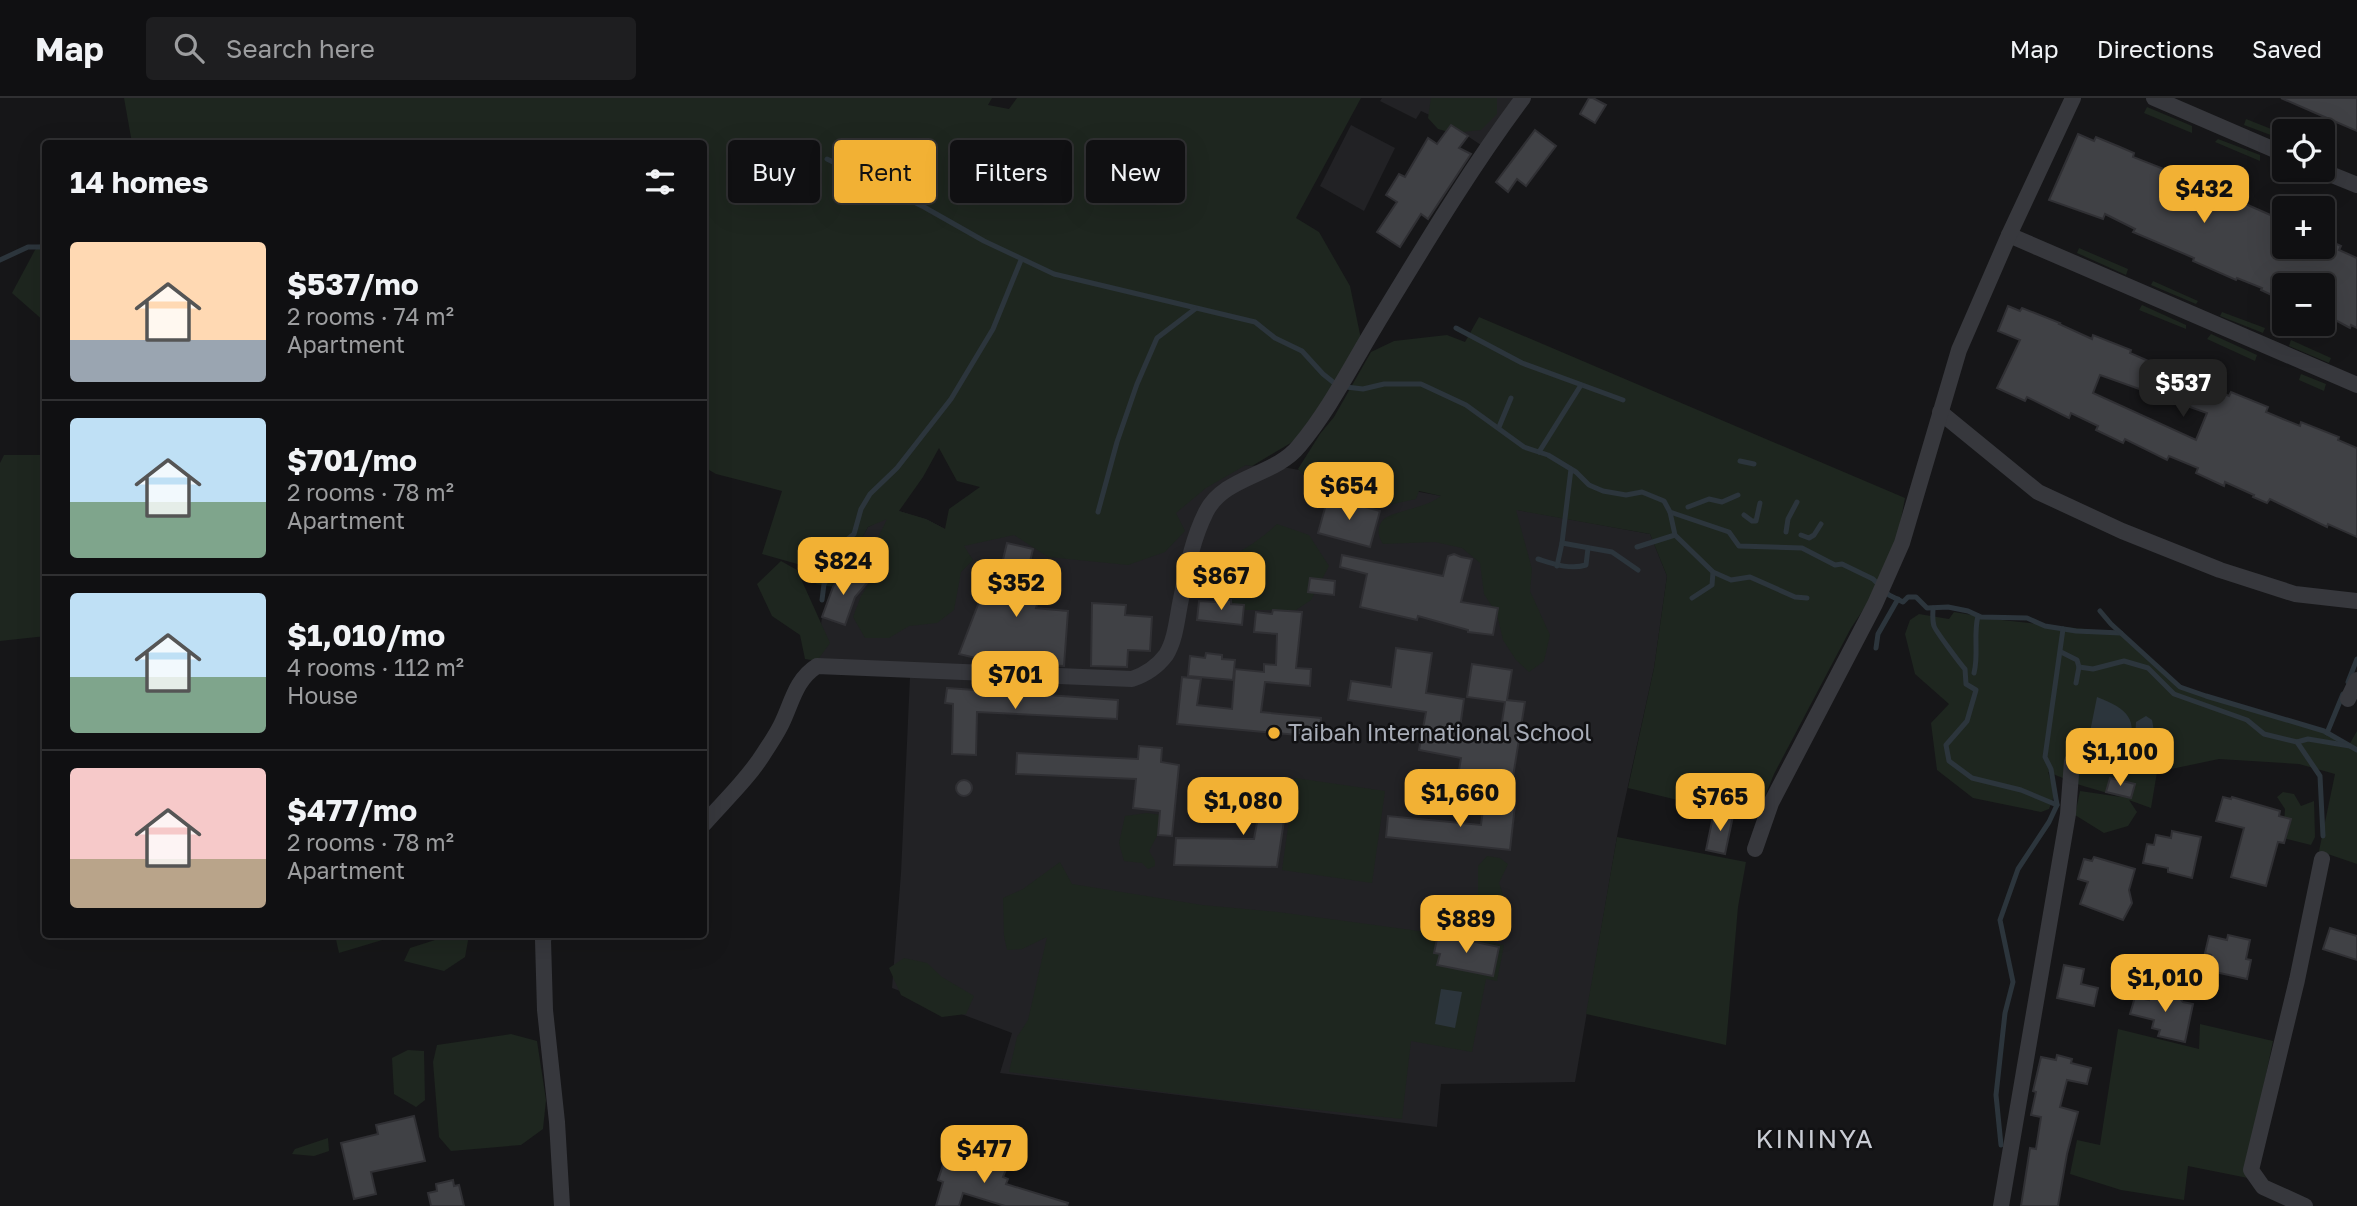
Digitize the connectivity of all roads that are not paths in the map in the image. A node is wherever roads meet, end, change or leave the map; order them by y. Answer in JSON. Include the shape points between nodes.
{"nodes":[{"id":1,"x":1523,"y":98,"type":"edge"},
{"id":2,"x":2073,"y":98,"type":"edge"},
{"id":3,"x":2154,"y":98,"type":"edge"},
{"id":4,"x":2272,"y":149,"type":"edge"},
{"id":5,"x":2335,"y":176,"type":"edge"},
{"id":6,"x":2357,"y":186,"type":"edge"},
{"id":7,"x":2009,"y":235,"type":"junction"},
{"id":8,"x":2357,"y":385,"type":"edge"},
{"id":9,"x":1940,"y":412,"type":"junction"},
{"id":10,"x":2357,"y":601,"type":"edge"},
{"id":11,"x":2357,"y":680,"type":"edge"},
{"id":12,"x":2348,"y":699,"type":"dead end"},
{"id":13,"x":2072,"y":761,"type":"dead end"},
{"id":14,"x":707,"y":821,"type":"edge"},
{"id":15,"x":1755,"y":849,"type":"dead end"},
{"id":16,"x":2322,"y":859,"type":"dead end"},
{"id":17,"x":544,"y":938,"type":"edge"},
{"id":18,"x":562,"y":1206,"type":"edge"},
{"id":19,"x":2001,"y":1206,"type":"edge"},
{"id":20,"x":2305,"y":1206,"type":"edge"}],
"edges":[{"from":1,"to":14,"type":"street","via":[[1483,151],[1336,395],[1298,448],[1286,460],[1236,484],[1211,503],[1195,538],[1173,641],[1158,665],[1132,679],[817,666],[805,673],[763,756]]},
{"from":2,"to":7,"type":"street"},
{"from":3,"to":4,"type":"street"},
{"from":5,"to":6,"type":"street"},
{"from":7,"to":8,"type":"street"},
{"from":7,"to":9,"type":"street","via":[[1959,350]]},
{"from":9,"to":10,"type":"street","via":[[2038,492],[2122,531],[2295,594]]},
{"from":9,"to":15,"type":"street","via":[[1902,543],[1771,803]]},
{"from":11,"to":12,"type":"street"},
{"from":13,"to":19,"type":"street","via":[[2068,814]]},
{"from":16,"to":20,"type":"street","via":[[2251,1170],[2263,1187]]},
{"from":17,"to":18,"type":"street","via":[[545,1010]]}]}
